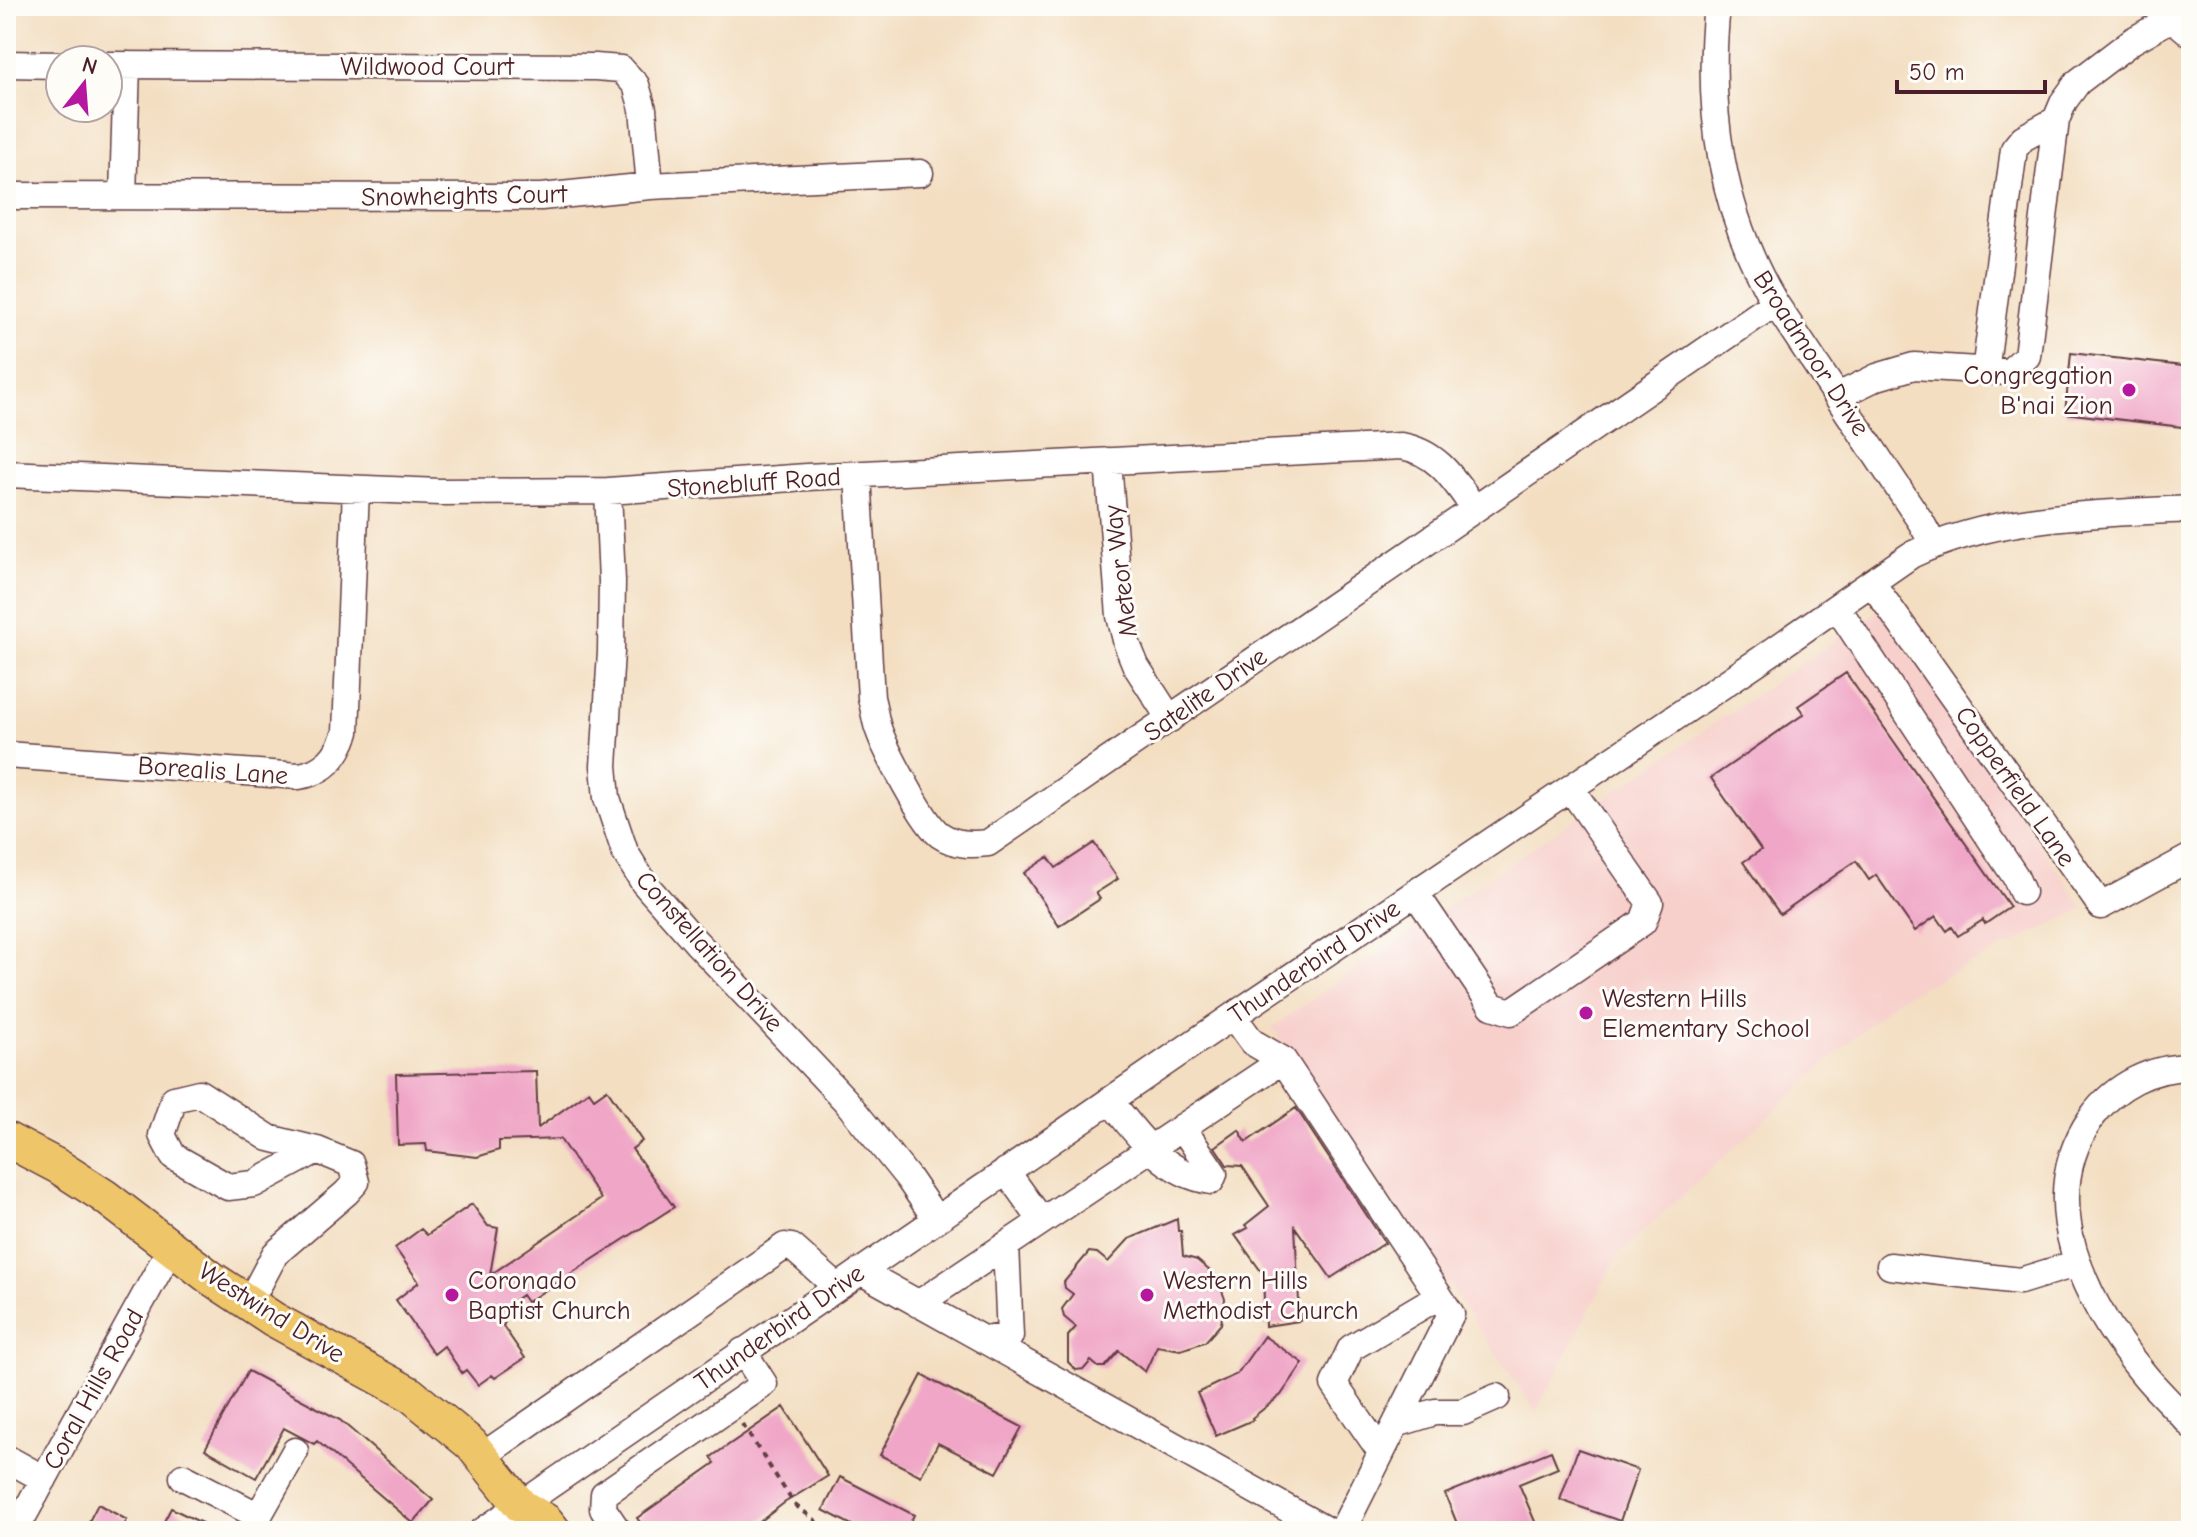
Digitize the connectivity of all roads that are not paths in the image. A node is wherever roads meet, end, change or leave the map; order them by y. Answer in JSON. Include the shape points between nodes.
{"nodes":[{"id":1,"x":1717,"y":6,"type":"edge"},
{"id":2,"x":2191,"y":34,"type":"edge"},
{"id":3,"x":6,"y":64,"type":"edge"},
{"id":4,"x":44,"y":65,"type":"edge"},
{"id":5,"x":124,"y":65,"type":"edge"},
{"id":6,"x":2056,"y":120,"type":"junction"},
{"id":7,"x":120,"y":124,"type":"edge"},
{"id":8,"x":2012,"y":167,"type":"junction"},
{"id":9,"x":920,"y":173,"type":"dead end"},
{"id":10,"x":2049,"y":178,"type":"junction"},
{"id":11,"x":650,"y":186,"type":"junction"},
{"id":12,"x":6,"y":196,"type":"edge"},
{"id":13,"x":123,"y":196,"type":"junction"},
{"id":14,"x":1775,"y":303,"type":"junction"},
{"id":15,"x":1985,"y":372,"type":"junction"},
{"id":16,"x":1838,"y":396,"type":"junction"},
{"id":17,"x":1108,"y":461,"type":"junction"},
{"id":18,"x":6,"y":474,"type":"edge"},
{"id":19,"x":858,"y":475,"type":"junction"},
{"id":20,"x":356,"y":489,"type":"junction"},
{"id":21,"x":608,"y":491,"type":"junction"},
{"id":22,"x":1474,"y":508,"type":"junction"},
{"id":23,"x":2191,"y":509,"type":"edge"},
{"id":24,"x":1933,"y":544,"type":"junction"},
{"id":25,"x":1872,"y":583,"type":"junction"},
{"id":26,"x":1837,"y":607,"type":"junction"},
{"id":27,"x":1170,"y":719,"type":"junction"},
{"id":28,"x":6,"y":755,"type":"edge"},
{"id":29,"x":1571,"y":789,"type":"junction"},
{"id":30,"x":2191,"y":857,"type":"edge"},
{"id":31,"x":2022,"y":892,"type":"dead end"},
{"id":32,"x":1416,"y":894,"type":"junction"},
{"id":33,"x":1233,"y":1016,"type":"junction"},
{"id":34,"x":1283,"y":1060,"type":"junction"},
{"id":35,"x":2191,"y":1067,"type":"edge"},
{"id":36,"x":1110,"y":1100,"type":"junction"},
{"id":37,"x":1182,"y":1127,"type":"junction"},
{"id":38,"x":6,"y":1139,"type":"edge"},
{"id":39,"x":317,"y":1150,"type":"junction"},
{"id":40,"x":1149,"y":1150,"type":"junction"},
{"id":41,"x":1006,"y":1171,"type":"junction"},
{"id":42,"x":936,"y":1219,"type":"junction"},
{"id":43,"x":1042,"y":1221,"type":"junction"},
{"id":44,"x":1006,"y":1245,"type":"junction"},
{"id":45,"x":171,"y":1248,"type":"junction"},
{"id":46,"x":2078,"y":1263,"type":"junction"},
{"id":47,"x":1890,"y":1266,"type":"dead end"},
{"id":48,"x":860,"y":1271,"type":"junction"},
{"id":49,"x":837,"y":1287,"type":"junction"},
{"id":50,"x":1439,"y":1296,"type":"junction"},
{"id":51,"x":249,"y":1303,"type":"junction"},
{"id":52,"x":918,"y":1304,"type":"junction"},
{"id":53,"x":984,"y":1340,"type":"junction"},
{"id":54,"x":743,"y":1351,"type":"junction"},
{"id":55,"x":1497,"y":1397,"type":"dead end"},
{"id":56,"x":1396,"y":1424,"type":"junction"},
{"id":57,"x":2191,"y":1425,"type":"edge"},
{"id":58,"x":295,"y":1451,"type":"dead end"},
{"id":59,"x":1381,"y":1452,"type":"junction"},
{"id":60,"x":481,"y":1457,"type":"junction"},
{"id":61,"x":6,"y":1458,"type":"edge"},
{"id":62,"x":183,"y":1477,"type":"dead end"},
{"id":63,"x":44,"y":1479,"type":"junction"},
{"id":64,"x":520,"y":1518,"type":"edge"},
{"id":65,"x":254,"y":1524,"type":"edge"},
{"id":66,"x":15,"y":1531,"type":"edge"},
{"id":67,"x":483,"y":1531,"type":"edge"},
{"id":68,"x":554,"y":1531,"type":"edge"},
{"id":69,"x":618,"y":1531,"type":"edge"},
{"id":70,"x":1328,"y":1531,"type":"edge"},
{"id":71,"x":1342,"y":1531,"type":"edge"}],
"edges":[{"from":1,"to":14,"type":"street","name":"Broadmoor Drive","via":[[1713,102],[1720,153],[1742,237]]},
{"from":2,"to":6,"type":"street","via":[[2172,18],[2132,41],[2078,82]]},
{"from":3,"to":4,"type":"street"},
{"from":5,"to":11,"type":"street","name":"Wildwood Court","via":[[621,69],[636,85],[643,109]]},
{"from":6,"to":8,"type":"street","via":[[2023,138],[2014,149]]},
{"from":6,"to":10,"type":"street"},
{"from":7,"to":13,"type":"street"},
{"from":8,"to":10,"type":"street"},
{"from":8,"to":15,"type":"street"},
{"from":9,"to":11,"type":"street","name":"Snowheights Court"},
{"from":10,"to":15,"type":"street","via":[[2027,356],[2009,372]]},
{"from":11,"to":13,"type":"street","name":"Snowheights Court","via":[[541,197]]},
{"from":12,"to":13,"type":"street","name":"Snowheights Court"},
{"from":14,"to":16,"type":"street","name":"Broadmoor Drive"},
{"from":14,"to":22,"type":"street","name":"Satelite Drive"},
{"from":15,"to":16,"type":"street","via":[[1914,366]]},
{"from":16,"to":24,"type":"street","name":"Broadmoor Drive"},
{"from":17,"to":19,"type":"street","name":"Stonebluff Road"},
{"from":17,"to":22,"type":"street","name":"Stonebluff Road","via":[[1401,446],[1440,463]]},
{"from":17,"to":27,"type":"street","name":"Meteor Way","via":[[1120,616],[1136,666]]},
{"from":18,"to":20,"type":"street","name":"Stonebluff Road"},
{"from":19,"to":21,"type":"street","name":"Stonebluff Road"},
{"from":19,"to":27,"type":"street","name":"Satelite Drive","via":[[871,698],[886,749],[940,835],[971,845],[994,840]]},
{"from":20,"to":21,"type":"street","name":"Stonebluff Road"},
{"from":20,"to":28,"type":"street","name":"Borealis Lane","via":[[346,732],[337,754],[319,770],[299,776]]},
{"from":21,"to":42,"type":"street","name":"Constellation Drive","via":[[611,652],[604,766],[607,798],[625,852],[644,883],[696,942],[846,1101]]},
{"from":22,"to":27,"type":"street","name":"Satelite Drive"},
{"from":23,"to":24,"type":"street","name":"Thunderbird Drive","via":[[2048,519]]},
{"from":24,"to":25,"type":"street","name":"Thunderbird Drive"},
{"from":25,"to":26,"type":"street","name":"Thunderbird Drive"},
{"from":25,"to":30,"type":"street","name":"Copperfield Lane","via":[[2101,906]]},
{"from":26,"to":29,"type":"street","name":"Thunderbird Drive"},
{"from":26,"to":31,"type":"street"},
{"from":29,"to":32,"type":"street","name":"Thunderbird Drive"},
{"from":29,"to":32,"type":"street","via":[[1650,903],[1643,922],[1511,1012],[1492,1006]]},
{"from":32,"to":33,"type":"street","name":"Thunderbird Drive"},
{"from":33,"to":34,"type":"street","via":[[1252,1042]]},
{"from":33,"to":36,"type":"street","name":"Thunderbird Drive"},
{"from":34,"to":37,"type":"street"},
{"from":34,"to":50,"type":"street"},
{"from":35,"to":46,"type":"street","via":[[2134,1080],[2114,1092],[2083,1129],[2066,1176],[2065,1202]]},
{"from":36,"to":40,"type":"street"},
{"from":36,"to":41,"type":"street","name":"Thunderbird Drive"},
{"from":37,"to":40,"type":"street"},
{"from":37,"to":40,"type":"street","via":[[1210,1165],[1211,1181],[1164,1162]]},
{"from":38,"to":45,"type":"main road","name":"Westwind Drive","via":[[104,1196]]},
{"from":39,"to":39,"type":"street","via":[[269,1138],[199,1093],[174,1099],[162,1135],[173,1156],[228,1187],[254,1184]]},
{"from":39,"to":51,"type":"street","via":[[351,1164],[356,1182],[275,1254]]},
{"from":40,"to":43,"type":"street"},
{"from":41,"to":42,"type":"street","name":"Thunderbird Drive"},
{"from":41,"to":43,"type":"street"},
{"from":42,"to":48,"type":"street","name":"Thunderbird Drive"},
{"from":43,"to":44,"type":"street"},
{"from":44,"to":52,"type":"street"},
{"from":44,"to":53,"type":"street","via":[[1010,1336]]},
{"from":45,"to":51,"type":"main road","name":"Westwind Drive"},
{"from":45,"to":63,"type":"street","name":"Coral Hills Road"},
{"from":46,"to":47,"type":"street","via":[[2020,1281]]},
{"from":46,"to":57,"type":"street","via":[[2115,1334]]},
{"from":48,"to":49,"type":"street","name":"Thunderbird Drive"},
{"from":48,"to":52,"type":"street"},
{"from":49,"to":54,"type":"street","name":"Thunderbird Drive"},
{"from":49,"to":60,"type":"street","via":[[785,1246]]},
{"from":50,"to":56,"type":"street","via":[[1451,1314]]},
{"from":50,"to":59,"type":"street","via":[[1351,1348],[1334,1384]]},
{"from":51,"to":60,"type":"main road","name":"Westwind Drive","via":[[410,1394]]},
{"from":52,"to":53,"type":"street"},
{"from":53,"to":70,"type":"street"},
{"from":54,"to":64,"type":"street","name":"Thunderbird Drive"},
{"from":54,"to":69,"type":"street","via":[[764,1384],[604,1494],[603,1509]]},
{"from":55,"to":56,"type":"street","via":[[1463,1412],[1435,1412]]},
{"from":56,"to":59,"type":"street"},
{"from":58,"to":65,"type":"street"},
{"from":59,"to":71,"type":"street"},
{"from":60,"to":64,"type":"main road","name":"Westwind Drive"},
{"from":61,"to":63,"type":"street"},
{"from":62,"to":65,"type":"street"},
{"from":63,"to":66,"type":"street","name":"Coral Hills Road"},
{"from":64,"to":67,"type":"street","name":"Thunderbird Drive"},
{"from":64,"to":68,"type":"main road","name":"Westwind Drive","via":[[546,1521]]}]}
